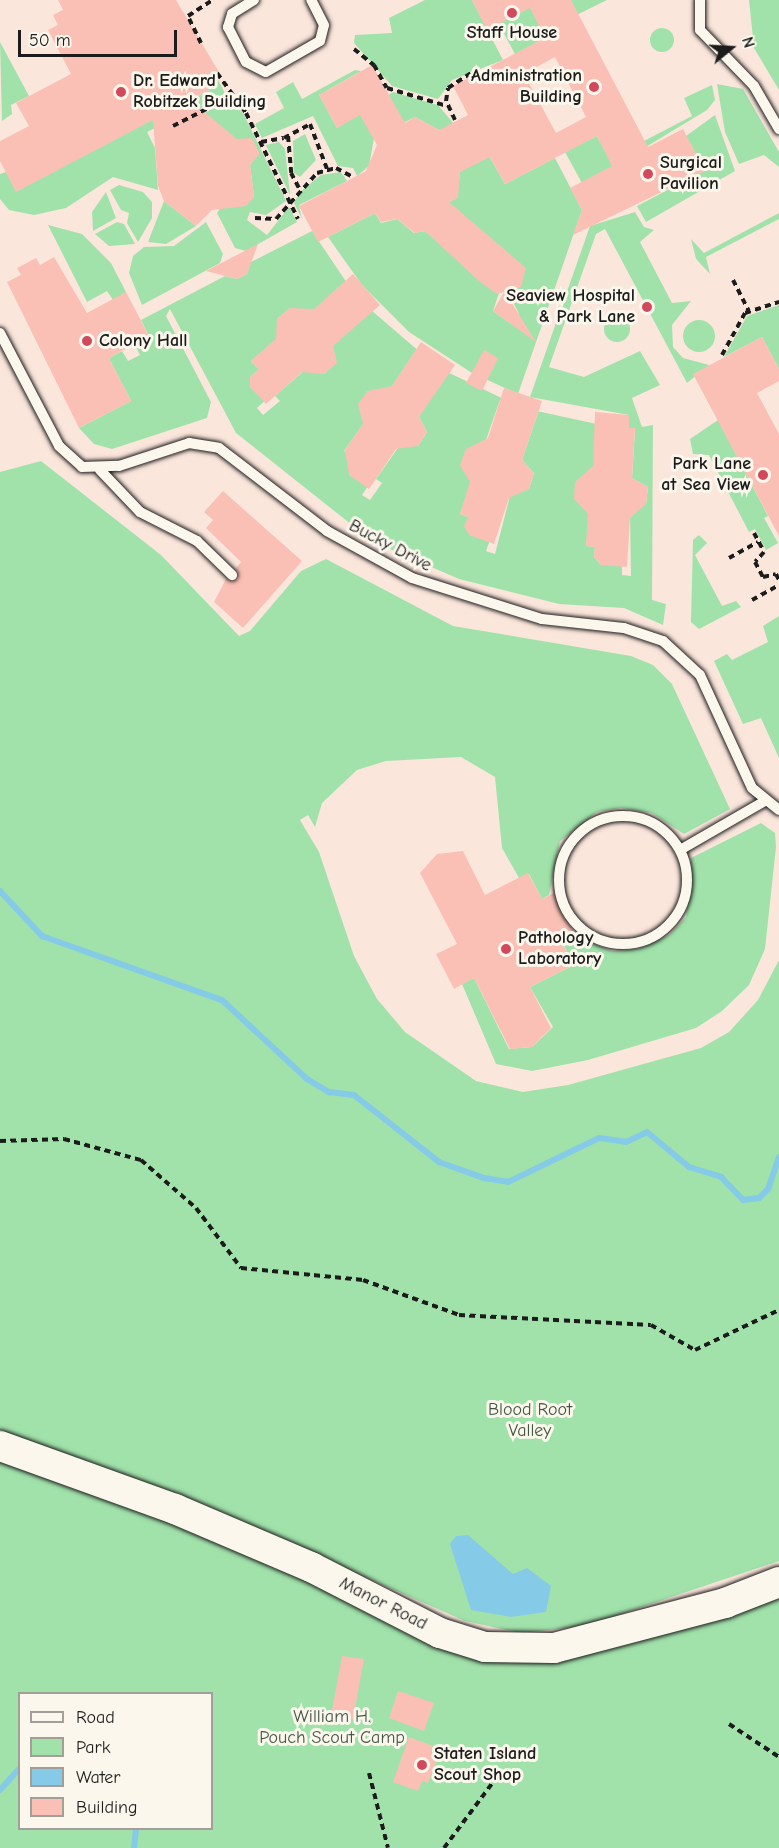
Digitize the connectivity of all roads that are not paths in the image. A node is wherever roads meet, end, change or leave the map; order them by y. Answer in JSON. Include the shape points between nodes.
{"nodes":[{"id":1,"x":254,"y":0,"type":"edge"},
{"id":2,"x":311,"y":0,"type":"edge"},
{"id":3,"x":700,"y":0,"type":"edge"},
{"id":4,"x":779,"y":129,"type":"edge"},
{"id":5,"x":0,"y":333,"type":"edge"},
{"id":6,"x":100,"y":470,"type":"junction"},
{"id":7,"x":232,"y":575,"type":"dead end"},
{"id":8,"x":772,"y":807,"type":"edge"},
{"id":9,"x":680,"y":850,"type":"junction"},
{"id":10,"x":0,"y":1446,"type":"edge"},
{"id":11,"x":779,"y":1582,"type":"edge"}],
"edges":[{"from":1,"to":2,"type":"lane","via":[[227,19],[246,62],[258,72],[274,69],[320,41],[324,25]]},
{"from":3,"to":4,"type":"lane","via":[[700,30],[748,79]]},
{"from":5,"to":6,"type":"lane","via":[[59,446],[82,467]]},
{"from":6,"to":7,"type":"lane","via":[[140,512],[197,541]]},
{"from":6,"to":8,"type":"lane","name":"Bucky Drive","via":[[175,445],[219,448],[327,531],[412,578],[542,620],[624,628],[663,641],[700,675]]},
{"from":8,"to":9,"type":"lane"},
{"from":9,"to":9,"type":"lane","via":[[687,877],[682,905],[655,935],[628,944],[606,941],[586,933],[567,911],[559,884],[563,855],[592,823],[635,816],[661,828]]},
{"from":10,"to":11,"type":"street","name":"Manor Road","via":[[175,1509],[312,1567],[440,1633],[484,1647],[554,1648],[725,1603]]}]}
